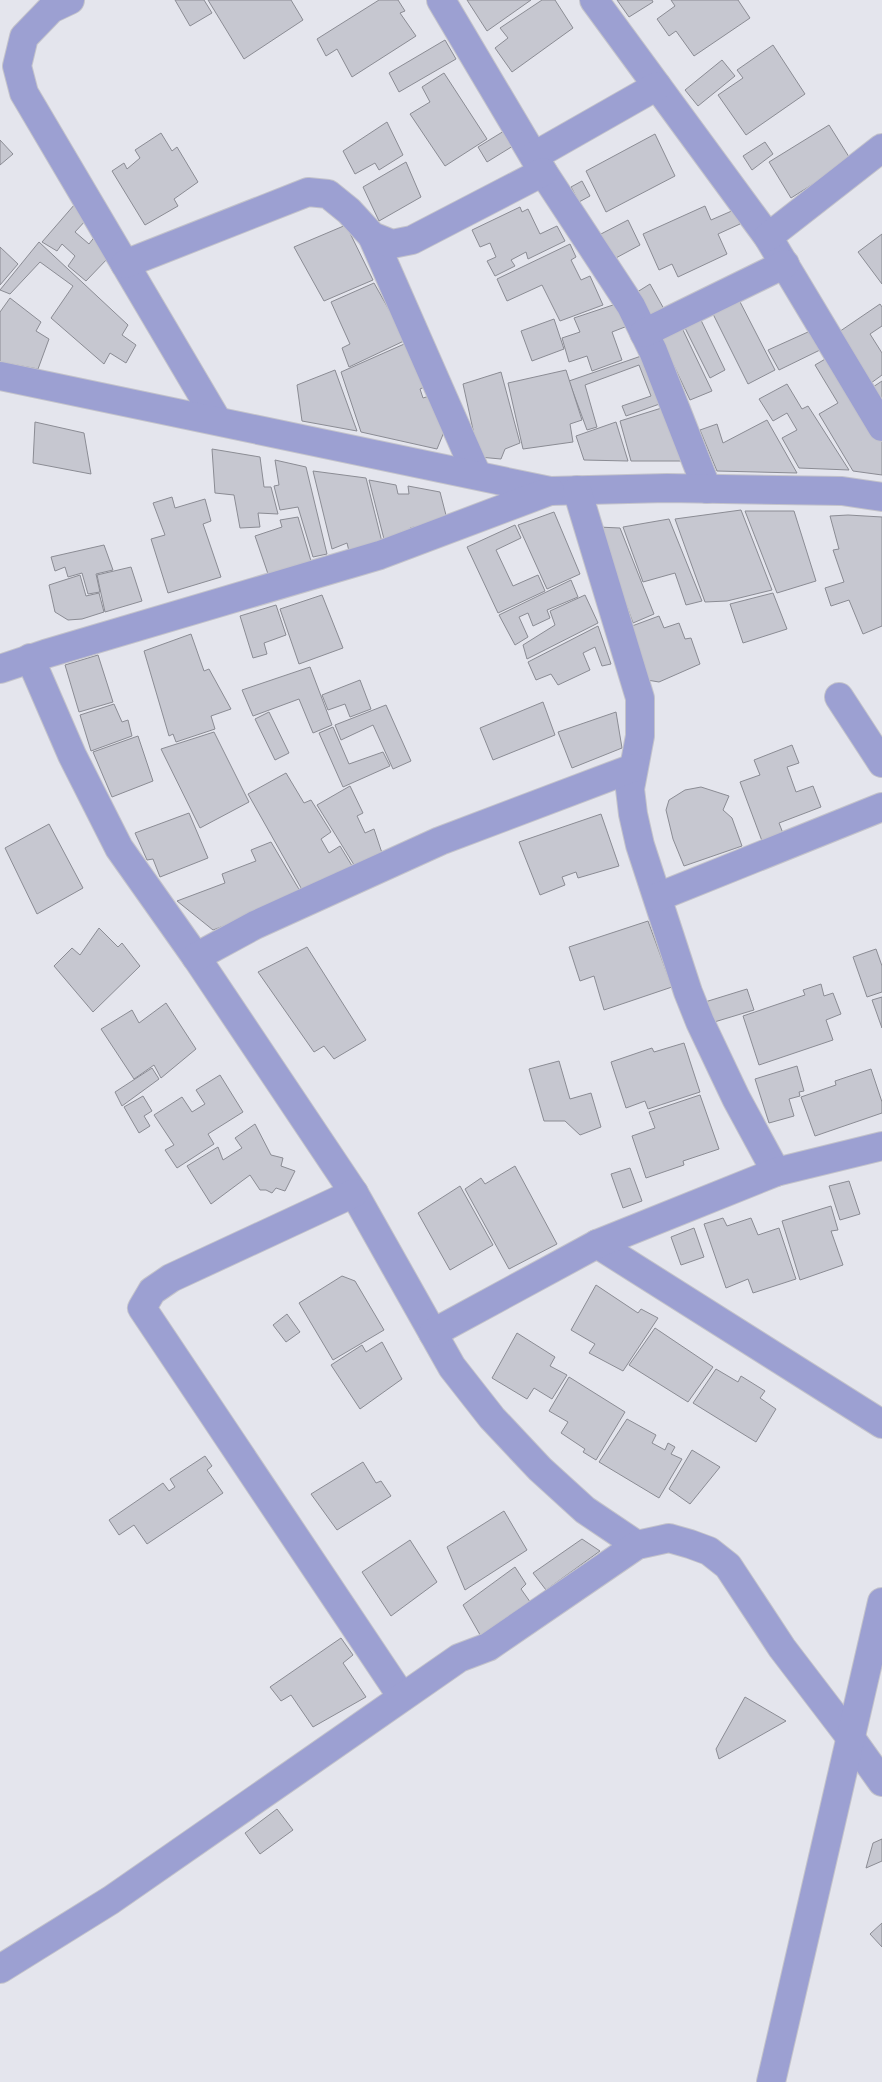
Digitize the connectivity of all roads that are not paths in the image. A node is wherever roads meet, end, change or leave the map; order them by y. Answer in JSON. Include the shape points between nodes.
{"nodes":[{"id":1,"x":70,"y":0,"type":"edge"},
{"id":2,"x":441,"y":0,"type":"edge"},
{"id":3,"x":594,"y":0,"type":"edge"},
{"id":4,"x":657,"y":86,"type":"junction"},
{"id":5,"x":882,"y":148,"type":"edge"},
{"id":6,"x":539,"y":164,"type":"junction"},
{"id":7,"x":372,"y":236,"type":"junction"},
{"id":8,"x":768,"y":237,"type":"junction"},
{"id":9,"x":125,"y":264,"type":"junction"},
{"id":10,"x":785,"y":264,"type":"junction"},
{"id":11,"x":644,"y":333,"type":"junction"},
{"id":12,"x":0,"y":376,"type":"edge"},
{"id":13,"x":217,"y":420,"type":"junction"},
{"id":14,"x":882,"y":427,"type":"edge"},
{"id":15,"x":477,"y":475,"type":"junction"},
{"id":16,"x":707,"y":488,"type":"junction"},
{"id":17,"x":577,"y":490,"type":"junction"},
{"id":18,"x":550,"y":491,"type":"junction"},
{"id":19,"x":882,"y":497,"type":"edge"},
{"id":20,"x":30,"y":658,"type":"junction"},
{"id":21,"x":0,"y":669,"type":"edge"},
{"id":22,"x":840,"y":697,"type":"dead end"},
{"id":23,"x":882,"y":763,"type":"edge"},
{"id":24,"x":633,"y":768,"type":"junction"},
{"id":25,"x":882,"y":807,"type":"edge"},
{"id":26,"x":658,"y":897,"type":"junction"},
{"id":27,"x":196,"y":957,"type":"junction"},
{"id":28,"x":882,"y":1146,"type":"edge"},
{"id":29,"x":776,"y":1172,"type":"junction"},
{"id":30,"x":354,"y":1193,"type":"junction"},
{"id":31,"x":598,"y":1244,"type":"junction"},
{"id":32,"x":432,"y":1333,"type":"junction"},
{"id":33,"x":882,"y":1424,"type":"edge"},
{"id":34,"x":637,"y":1545,"type":"junction"},
{"id":35,"x":882,"y":1602,"type":"edge"},
{"id":36,"x":402,"y":1697,"type":"junction"},
{"id":37,"x":850,"y":1737,"type":"junction"},
{"id":38,"x":882,"y":1782,"type":"edge"},
{"id":39,"x":0,"y":1970,"type":"edge"},
{"id":40,"x":771,"y":2082,"type":"edge"}],
"edges":[{"from":1,"to":9,"type":"street","via":[[51,9],[24,37],[18,66],[24,92]]},
{"from":2,"to":6,"type":"street"},
{"from":3,"to":4,"type":"street"},
{"from":4,"to":6,"type":"street"},
{"from":4,"to":8,"type":"street"},
{"from":5,"to":8,"type":"street"},
{"from":6,"to":7,"type":"street","via":[[412,240],[392,244]]},
{"from":6,"to":11,"type":"street","via":[[631,306]]},
{"from":7,"to":9,"type":"street","via":[[350,211],[328,194],[308,192]]},
{"from":7,"to":15,"type":"street"},
{"from":8,"to":10,"type":"street"},
{"from":9,"to":13,"type":"street"},
{"from":10,"to":11,"type":"street"},
{"from":10,"to":14,"type":"street"},
{"from":11,"to":16,"type":"street"},
{"from":12,"to":13,"type":"street"},
{"from":13,"to":15,"type":"street"},
{"from":15,"to":18,"type":"street"},
{"from":16,"to":17,"type":"street"},
{"from":16,"to":19,"type":"street","via":[[842,491]]},
{"from":17,"to":18,"type":"street"},
{"from":17,"to":24,"type":"street","via":[[640,698],[640,736]]},
{"from":18,"to":20,"type":"street","via":[[380,555]]},
{"from":20,"to":21,"type":"street"},
{"from":20,"to":27,"type":"street","via":[[72,755],[119,848]]},
{"from":22,"to":23,"type":"street"},
{"from":24,"to":26,"type":"street","via":[[630,789],[633,814]]},
{"from":24,"to":27,"type":"street","via":[[440,841],[255,926]]},
{"from":25,"to":26,"type":"street"},
{"from":26,"to":29,"type":"street","via":[[700,1022]]},
{"from":27,"to":30,"type":"street"},
{"from":28,"to":29,"type":"street"},
{"from":29,"to":31,"type":"street"},
{"from":30,"to":32,"type":"street"},
{"from":30,"to":36,"type":"street","via":[[171,1278],[152,1291],[142,1308]]},
{"from":31,"to":32,"type":"street"},
{"from":31,"to":33,"type":"street"},
{"from":32,"to":34,"type":"street","via":[[452,1367],[492,1418],[540,1469],[585,1510]]},
{"from":34,"to":36,"type":"street","via":[[488,1647],[458,1658]]},
{"from":34,"to":37,"type":"street","via":[[669,1538],[709,1551],[728,1566],[782,1648]]},
{"from":35,"to":37,"type":"street"},
{"from":36,"to":39,"type":"street","via":[[111,1900]]},
{"from":37,"to":38,"type":"street"},
{"from":37,"to":40,"type":"street"}]}
